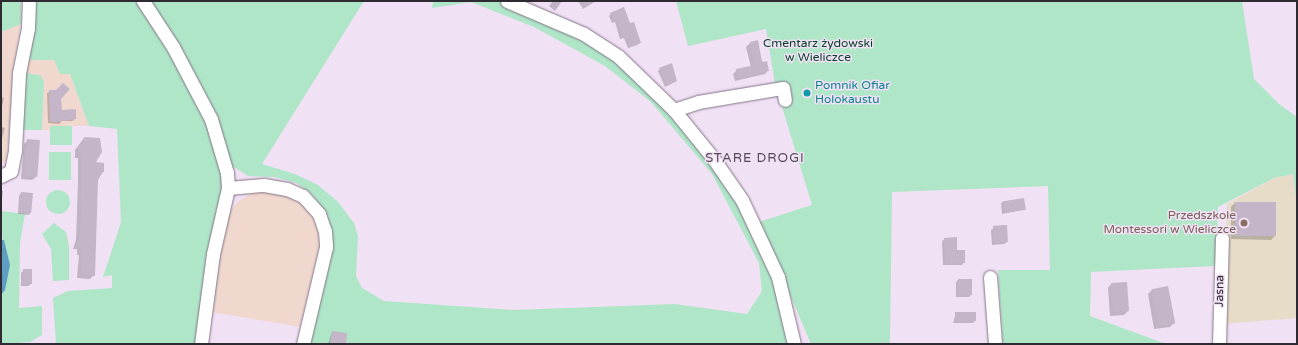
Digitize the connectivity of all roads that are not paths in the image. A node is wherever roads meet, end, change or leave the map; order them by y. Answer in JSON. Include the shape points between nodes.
{"nodes":[{"id":1,"x":30,"y":1,"type":"edge"},
{"id":2,"x":143,"y":1,"type":"edge"},
{"id":3,"x":507,"y":1,"type":"edge"},
{"id":4,"x":533,"y":6,"type":"edge"},
{"id":5,"x":785,"y":100,"type":"dead end"},
{"id":6,"x":674,"y":110,"type":"junction"},
{"id":7,"x":1,"y":176,"type":"edge"},
{"id":8,"x":228,"y":188,"type":"junction"},
{"id":9,"x":1222,"y":238,"type":"dead end"},
{"id":10,"x":990,"y":277,"type":"dead end"},
{"id":11,"x":201,"y":344,"type":"edge"},
{"id":12,"x":303,"y":344,"type":"edge"},
{"id":13,"x":794,"y":344,"type":"edge"},
{"id":14,"x":995,"y":344,"type":"edge"},
{"id":15,"x":1219,"y":344,"type":"edge"}],
"edges":[{"from":1,"to":7,"type":"street","via":[[28,28],[19,73],[15,150],[11,171]]},
{"from":2,"to":8,"type":"street","via":[[173,48],[211,119],[223,156]]},
{"from":3,"to":4,"type":"street"},
{"from":4,"to":6,"type":"street","via":[[618,56]]},
{"from":5,"to":6,"type":"street","via":[[783,88],[698,102]]},
{"from":6,"to":13,"type":"street","via":[[713,158],[742,200],[778,277]]},
{"from":8,"to":11,"type":"street","via":[[216,239]]},
{"from":8,"to":12,"type":"street","via":[[264,185],[287,188],[303,196],[319,214],[325,231],[326,247]]},
{"from":9,"to":15,"type":"street","name":"Jasna"},
{"from":10,"to":14,"type":"street"}]}
